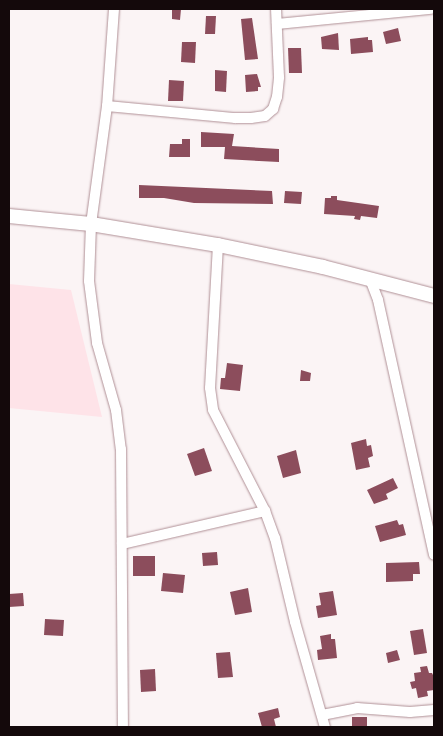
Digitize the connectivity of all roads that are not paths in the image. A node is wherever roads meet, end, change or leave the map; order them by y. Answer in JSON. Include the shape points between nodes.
{"nodes":[{"id":1,"x":114,"y":9,"type":"edge"},
{"id":2,"x":276,"y":9,"type":"edge"},
{"id":3,"x":431,"y":9,"type":"edge"},
{"id":4,"x":277,"y":24,"type":"junction"},
{"id":5,"x":107,"y":106,"type":"junction"},
{"id":6,"x":9,"y":216,"type":"edge"},
{"id":7,"x":91,"y":224,"type":"junction"},
{"id":8,"x":218,"y":246,"type":"junction"},
{"id":9,"x":370,"y":279,"type":"junction"},
{"id":10,"x":434,"y":296,"type":"edge"},
{"id":11,"x":265,"y":511,"type":"junction"},
{"id":12,"x":122,"y":544,"type":"junction"},
{"id":13,"x":434,"y":555,"type":"edge"},
{"id":14,"x":434,"y":710,"type":"edge"},
{"id":15,"x":322,"y":715,"type":"junction"},
{"id":16,"x":123,"y":727,"type":"edge"},
{"id":17,"x":325,"y":727,"type":"edge"}],
"edges":[{"from":1,"to":5,"type":"street"},
{"from":2,"to":4,"type":"street"},
{"from":3,"to":4,"type":"street"},
{"from":4,"to":5,"type":"street","via":[[277,97],[273,109],[265,116],[234,118]]},
{"from":5,"to":7,"type":"street"},
{"from":6,"to":7,"type":"main road"},
{"from":7,"to":8,"type":"main road"},
{"from":7,"to":12,"type":"street","via":[[89,281],[92,308],[97,343],[116,410],[121,449]]},
{"from":8,"to":9,"type":"main road"},
{"from":8,"to":11,"type":"street","via":[[210,388],[213,410]]},
{"from":9,"to":10,"type":"main road"},
{"from":9,"to":13,"type":"street","via":[[378,300]]},
{"from":11,"to":12,"type":"street"},
{"from":11,"to":15,"type":"street"},
{"from":12,"to":16,"type":"street"},
{"from":14,"to":15,"type":"street","via":[[410,712],[357,708]]},
{"from":15,"to":17,"type":"street"}]}
